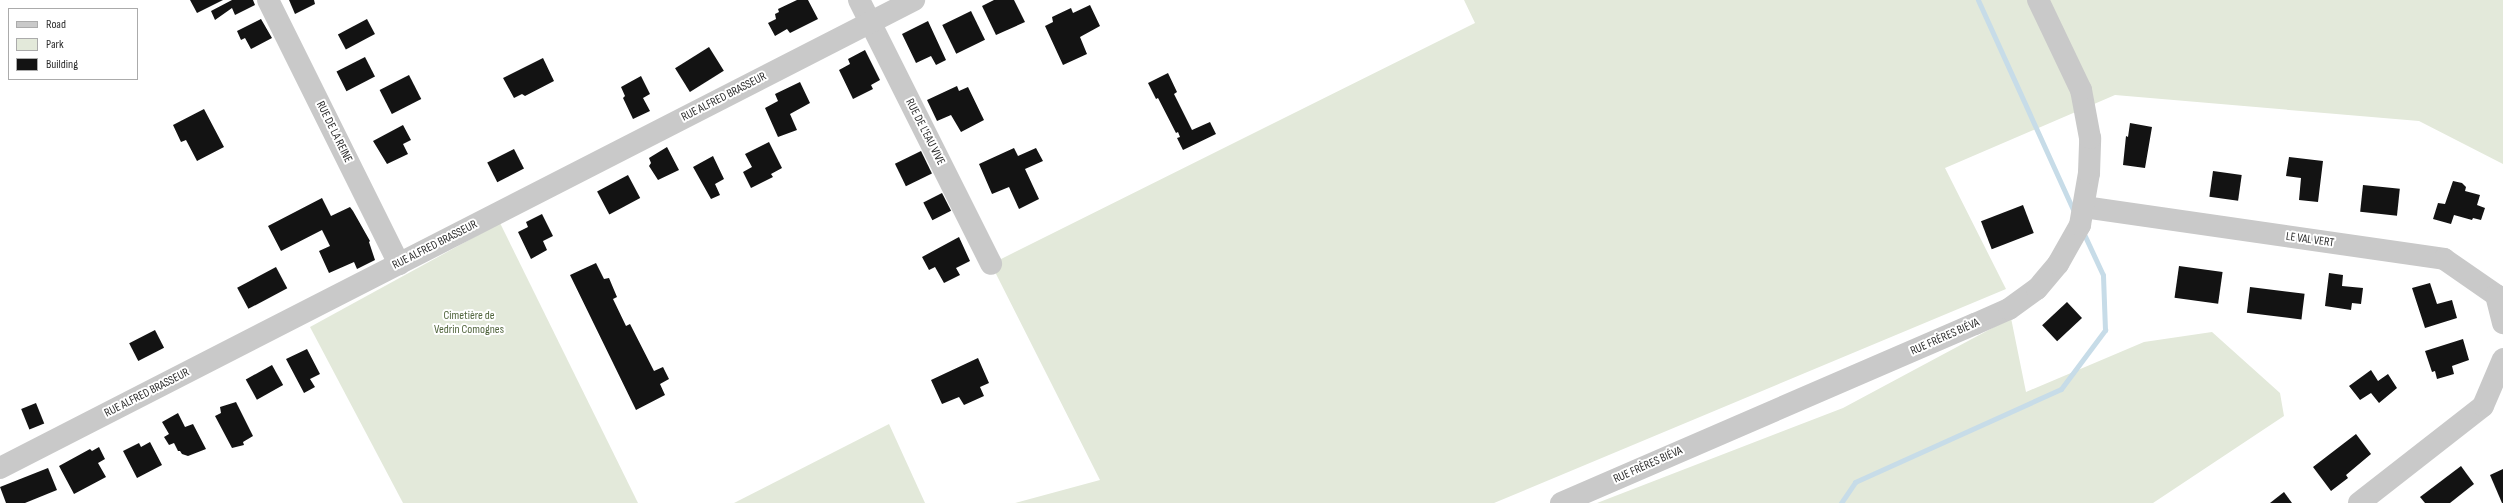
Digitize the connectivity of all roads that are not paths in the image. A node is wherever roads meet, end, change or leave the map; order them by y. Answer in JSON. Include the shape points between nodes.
{"nodes":[{"id":1,"x":268,"y":0,"type":"edge"},
{"id":2,"x":859,"y":0,"type":"edge"},
{"id":3,"x":914,"y":0,"type":"edge"},
{"id":4,"x":2038,"y":0,"type":"edge"},
{"id":5,"x":870,"y":22,"type":"junction"},
{"id":6,"x":2084,"y":208,"type":"junction"},
{"id":7,"x":399,"y":264,"type":"junction"},
{"id":8,"x":991,"y":264,"type":"dead end"},
{"id":9,"x":2503,"y":323,"type":"edge"},
{"id":10,"x":2503,"y":359,"type":"edge"},
{"id":11,"x":0,"y":468,"type":"edge"},
{"id":12,"x":1562,"y":503,"type":"edge"},
{"id":13,"x":2359,"y":503,"type":"edge"}],
"edges":[{"from":1,"to":7,"type":"street","name":"RUE DE LA REINE"},
{"from":2,"to":5,"type":"street","name":"RUE DE L'EAU VIVE"},
{"from":3,"to":5,"type":"street","name":"RUE ALFRED BRASSEUR"},
{"from":4,"to":6,"type":"street","name":"RUE FRÈRES BIÉVA","via":[[2081,90],[2090,138]]},
{"from":5,"to":7,"type":"street","name":"RUE ALFRED BRASSEUR"},
{"from":5,"to":8,"type":"street","name":"RUE DE L'EAU VIVE"},
{"from":6,"to":9,"type":"street","name":"LE VAL VERT","via":[[2444,259],[2496,295]]},
{"from":6,"to":12,"type":"street","name":"RUE FRÈRES BIÉVA","via":[[2075,237],[2058,264],[2037,289],[2008,309]]},
{"from":7,"to":11,"type":"street","name":"RUE ALFRED BRASSEUR"},
{"from":10,"to":13,"type":"street","via":[[2483,406]]}]}
